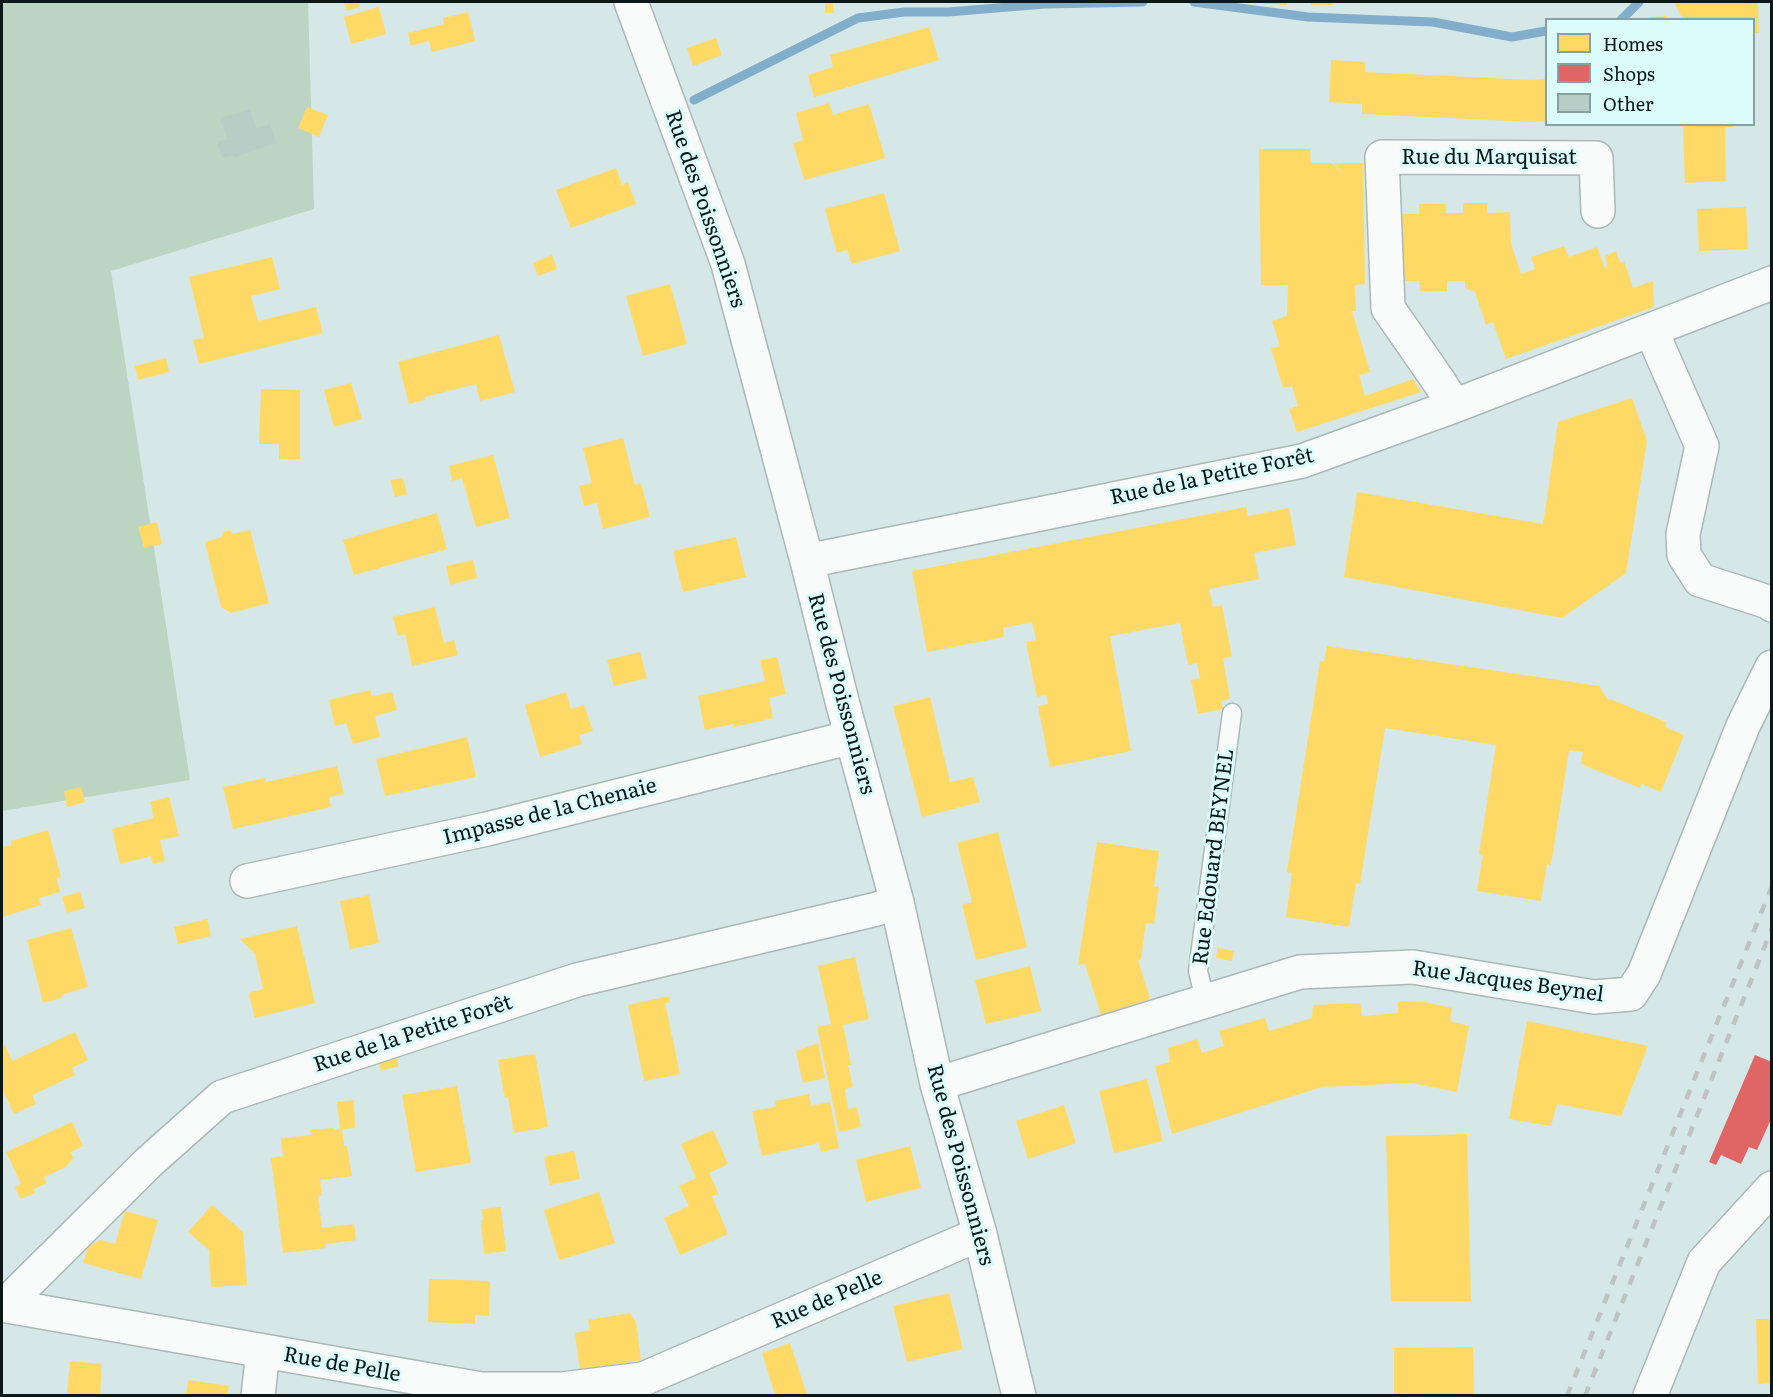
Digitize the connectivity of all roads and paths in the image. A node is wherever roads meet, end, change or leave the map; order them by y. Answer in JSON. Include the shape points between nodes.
{"nodes":[{"id":1,"x":631,"y":2,"type":"edge"},
{"id":2,"x":1598,"y":211,"type":"dead end"},
{"id":3,"x":1772,"y":283,"type":"edge"},
{"id":4,"x":1652,"y":330,"type":"junction"},
{"id":5,"x":1454,"y":406,"type":"junction"},
{"id":6,"x":807,"y":561,"type":"junction"},
{"id":7,"x":1772,"y":605,"type":"edge"},
{"id":8,"x":1772,"y":667,"type":"edge"},
{"id":9,"x":1232,"y":713,"type":"dead end"},
{"id":10,"x":852,"y":737,"type":"junction"},
{"id":11,"x":247,"y":881,"type":"dead end"},
{"id":12,"x":897,"y":902,"type":"junction"},
{"id":13,"x":1205,"y":1000,"type":"junction"},
{"id":14,"x":937,"y":1084,"type":"junction"},
{"id":15,"x":1772,"y":1188,"type":"edge"},
{"id":16,"x":980,"y":1234,"type":"junction"},
{"id":17,"x":3,"y":1305,"type":"edge"},
{"id":18,"x":263,"y":1352,"type":"junction"},
{"id":19,"x":258,"y":1395,"type":"edge"},
{"id":20,"x":1019,"y":1395,"type":"edge"},
{"id":21,"x":1650,"y":1395,"type":"edge"}],
"edges":[{"from":1,"to":6,"type":"street","name":"Rue des Poissonniers","via":[[728,264]]},
{"from":2,"to":5,"type":"street","name":"Rue du Marquisat","via":[[1596,158],[1382,158],[1388,308]]},
{"from":3,"to":4,"type":"street","name":"Rue de la Petite Forêt"},
{"from":4,"to":5,"type":"street","name":"Rue de la Petite Forêt"},
{"from":4,"to":7,"type":"street","via":[[1702,446],[1683,534],[1684,555],[1700,580]]},
{"from":5,"to":6,"type":"street","name":"Rue de la Petite Forêt","via":[[1302,461]]},
{"from":6,"to":10,"type":"street","name":"Rue des Poissonniers"},
{"from":8,"to":13,"type":"street","name":"Rue Jacques Beynel","via":[[1743,726],[1644,974],[1631,994],[1594,997],[1413,967],[1300,972]]},
{"from":9,"to":13,"type":"lane","name":"Rue Edouard BEYNEL","via":[[1198,972]]},
{"from":10,"to":11,"type":"street","name":"Impasse de la Chenaie","via":[[487,829]]},
{"from":10,"to":12,"type":"street","name":"Rue des Poissonniers"},
{"from":12,"to":14,"type":"street","name":"Rue des Poissonniers"},
{"from":12,"to":17,"type":"street","name":"Rue de la Petite Forêt","via":[[577,980],[222,1097],[148,1163]]},
{"from":13,"to":14,"type":"street","name":"Rue Jacques Beynel"},
{"from":14,"to":16,"type":"street","name":"Rue des Poissonniers"},
{"from":15,"to":21,"type":"street","via":[[1704,1262]]},
{"from":16,"to":18,"type":"street","name":"Rue de Pelle","via":[[643,1379],[562,1389],[481,1389]]},
{"from":16,"to":20,"type":"street","name":"Rue des Poissonniers"},
{"from":17,"to":18,"type":"street","name":"Rue de Pelle"},
{"from":18,"to":19,"type":"street"}]}
